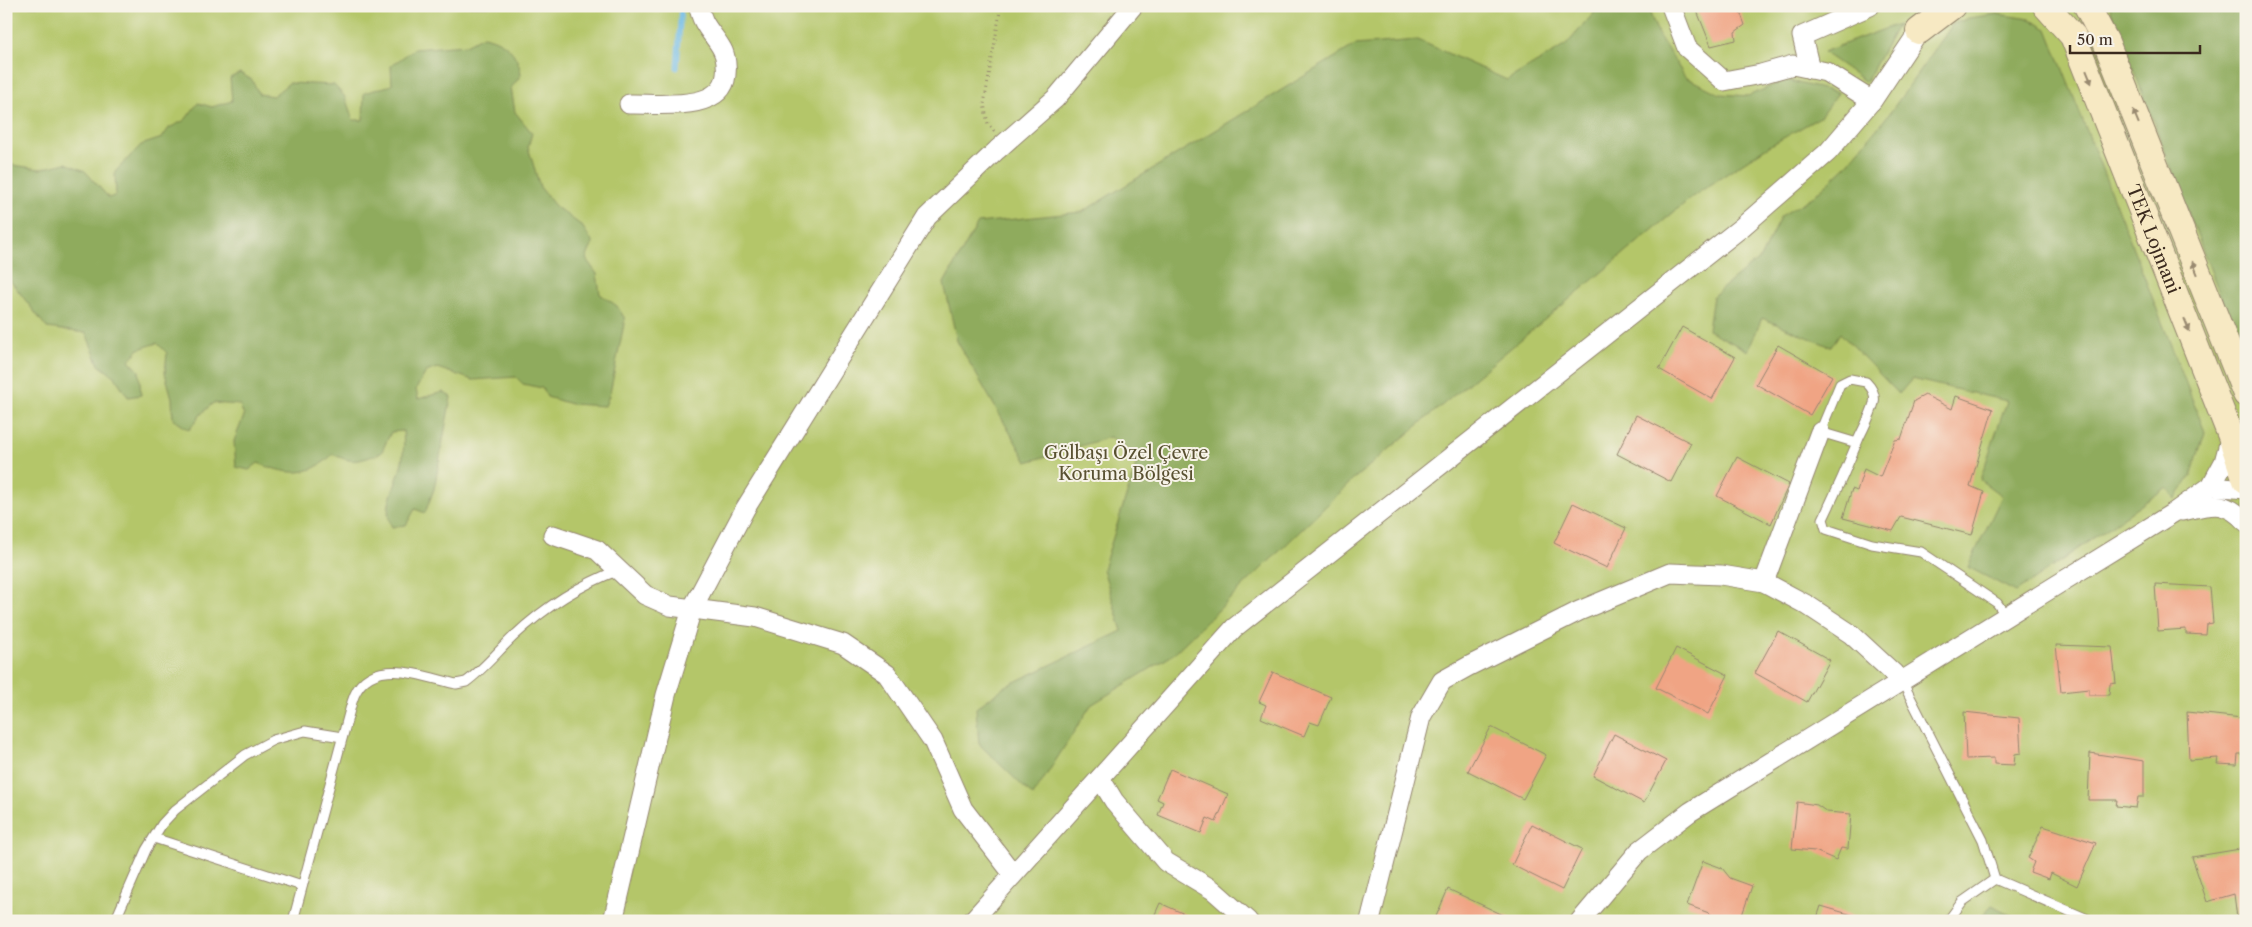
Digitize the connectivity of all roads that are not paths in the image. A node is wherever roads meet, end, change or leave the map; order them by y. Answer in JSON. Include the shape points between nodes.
{"nodes":[{"id":1,"x":698,"y":6,"type":"edge"},
{"id":2,"x":1133,"y":6,"type":"edge"},
{"id":3,"x":1670,"y":6,"type":"edge"},
{"id":4,"x":1870,"y":6,"type":"edge"},
{"id":5,"x":1931,"y":6,"type":"edge"},
{"id":6,"x":1952,"y":6,"type":"edge"},
{"id":7,"x":2046,"y":6,"type":"edge"},
{"id":8,"x":2087,"y":6,"type":"edge"},
{"id":9,"x":1919,"y":31,"type":"junction"},
{"id":10,"x":1810,"y":69,"type":"junction"},
{"id":11,"x":1872,"y":101,"type":"junction"},
{"id":12,"x":629,"y":104,"type":"dead end"},
{"id":13,"x":2246,"y":394,"type":"edge"},
{"id":14,"x":1820,"y":432,"type":"junction"},
{"id":15,"x":2231,"y":436,"type":"junction"},
{"id":16,"x":1857,"y":443,"type":"junction"},
{"id":17,"x":2246,"y":480,"type":"edge"},
{"id":18,"x":2246,"y":490,"type":"edge"},
{"id":19,"x":2213,"y":494,"type":"junction"},
{"id":20,"x":2246,"y":522,"type":"edge"},
{"id":21,"x":553,"y":535,"type":"dead end"},
{"id":22,"x":619,"y":570,"type":"junction"},
{"id":23,"x":1764,"y":582,"type":"junction"},
{"id":24,"x":692,"y":609,"type":"junction"},
{"id":25,"x":2006,"y":616,"type":"junction"},
{"id":26,"x":1902,"y":681,"type":"junction"},
{"id":27,"x":342,"y":737,"type":"junction"},
{"id":28,"x":1100,"y":778,"type":"junction"},
{"id":29,"x":154,"y":838,"type":"junction"},
{"id":30,"x":1013,"y":874,"type":"junction"},
{"id":31,"x":1995,"y":878,"type":"junction"},
{"id":32,"x":302,"y":886,"type":"junction"},
{"id":33,"x":115,"y":921,"type":"edge"},
{"id":34,"x":293,"y":921,"type":"edge"},
{"id":35,"x":613,"y":921,"type":"edge"},
{"id":36,"x":972,"y":921,"type":"edge"},
{"id":37,"x":1248,"y":921,"type":"edge"},
{"id":38,"x":1370,"y":921,"type":"edge"},
{"id":39,"x":1580,"y":921,"type":"edge"},
{"id":40,"x":1948,"y":921,"type":"edge"},
{"id":41,"x":2092,"y":921,"type":"edge"}],
"edges":[{"from":1,"to":12,"type":"street","via":[[701,20],[723,50],[727,70],[722,90],[711,98],[691,103]]},
{"from":2,"to":24,"type":"street","via":[[1056,98],[927,217],[745,509]]},
{"from":3,"to":10,"type":"street","via":[[1687,48],[1724,81],[1793,65]]},
{"from":4,"to":10,"type":"street","via":[[1802,36]]},
{"from":5,"to":9,"type":"street"},
{"from":6,"to":9,"type":"street"},
{"from":7,"to":15,"type":"street","name":"TEK Lojmani","one_way":true,"via":[[2073,36]]},
{"from":13,"to":8,"type":"street","name":"TEK Lojmani","one_way":true,"via":[[2106,42]]},
{"from":9,"to":11,"type":"street"},
{"from":10,"to":11,"type":"street","via":[[1826,72]]},
{"from":11,"to":28,"type":"street","via":[[1828,152],[1742,226],[1234,628]]},
{"from":14,"to":16,"type":"lane"},
{"from":14,"to":16,"type":"lane","via":[[1840,384],[1850,379],[1861,380],[1870,386],[1875,397]]},
{"from":14,"to":23,"type":"street"},
{"from":15,"to":17,"type":"street","name":"TEK Lojmani"},
{"from":15,"to":19,"type":"street"},
{"from":16,"to":25,"type":"lane","via":[[1823,519],[1826,529],[1872,544],[1921,552],[1997,603]]},
{"from":18,"to":19,"type":"street"},
{"from":19,"to":20,"type":"street"},
{"from":19,"to":25,"type":"street","via":[[2173,514]]},
{"from":21,"to":22,"type":"street","via":[[597,550]]},
{"from":22,"to":24,"type":"street","via":[[645,595],[670,606]]},
{"from":22,"to":27,"type":"lane","via":[[590,581],[551,606],[466,682],[456,684],[394,671],[369,677],[354,696]]},
{"from":23,"to":26,"type":"street","via":[[1807,605],[1850,634]]},
{"from":23,"to":38,"type":"street","via":[[1721,575],[1670,573],[1579,611],[1442,681],[1422,717]]},
{"from":24,"to":30,"type":"street","via":[[755,617],[843,644],[887,674],[933,741],[964,809]]},
{"from":24,"to":35,"type":"street","via":[[666,695]]},
{"from":25,"to":26,"type":"street"},
{"from":26,"to":31,"type":"lane","via":[[1983,840]]},
{"from":26,"to":39,"type":"street","via":[[1690,812],[1640,851]]},
{"from":27,"to":29,"type":"lane","via":[[305,731],[259,747],[175,810]]},
{"from":27,"to":32,"type":"lane"},
{"from":28,"to":30,"type":"street"},
{"from":28,"to":37,"type":"street","via":[[1114,801],[1166,862],[1213,890]]},
{"from":29,"to":32,"type":"lane"},
{"from":29,"to":33,"type":"lane"},
{"from":30,"to":36,"type":"street"},
{"from":31,"to":40,"type":"lane","via":[[1962,902]]},
{"from":31,"to":41,"type":"lane"},
{"from":32,"to":34,"type":"lane"}]}
